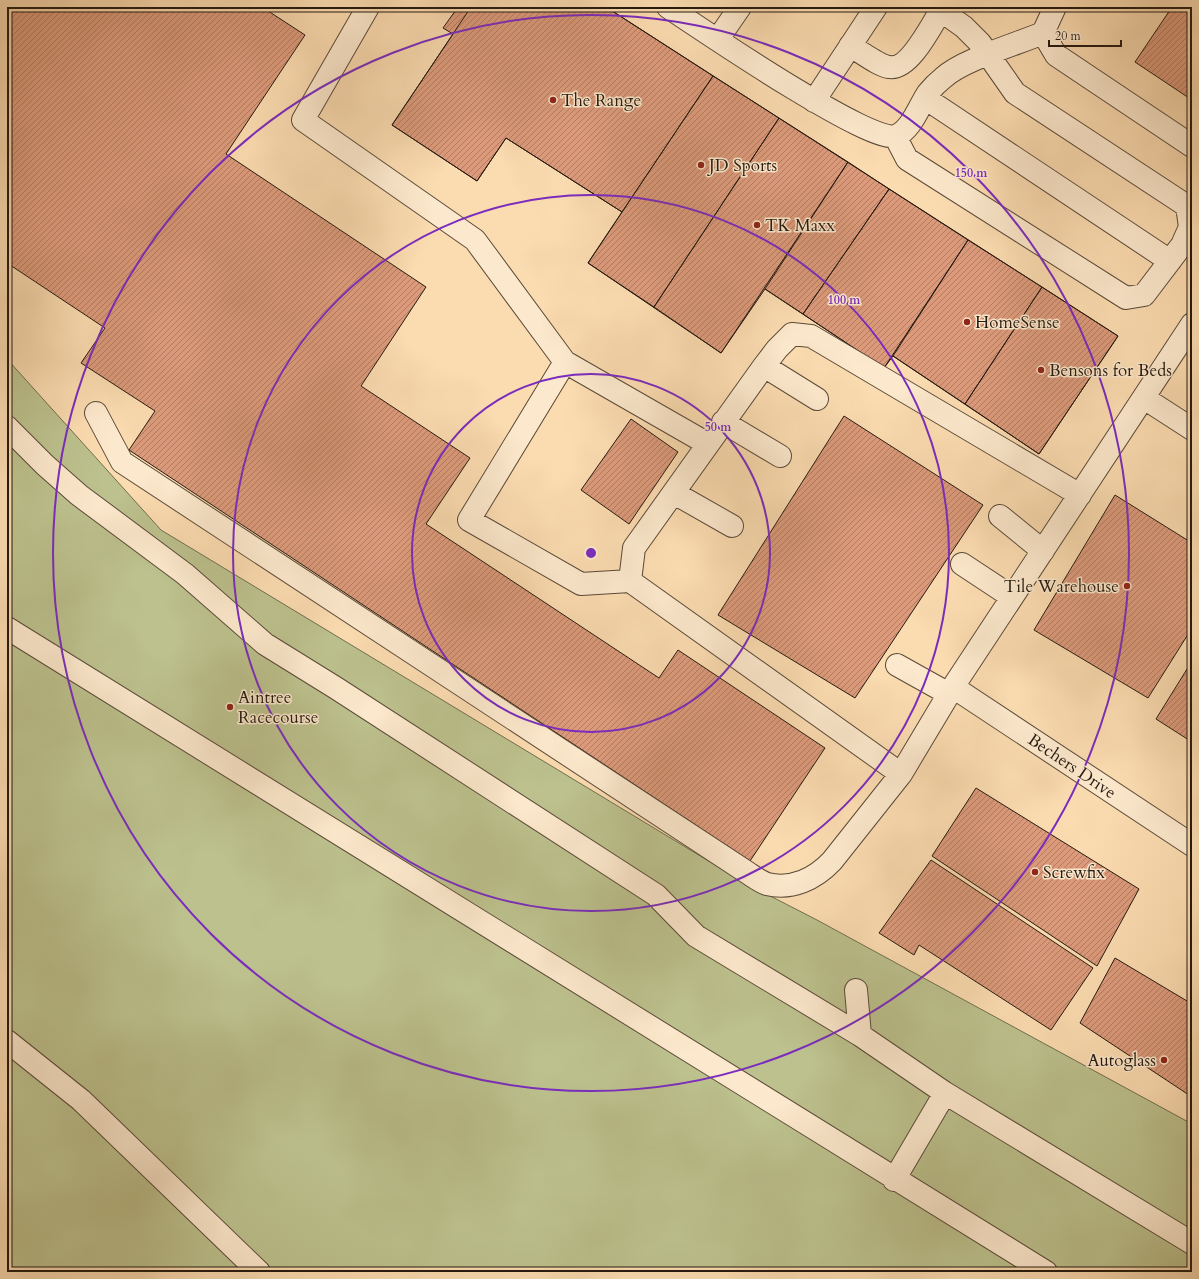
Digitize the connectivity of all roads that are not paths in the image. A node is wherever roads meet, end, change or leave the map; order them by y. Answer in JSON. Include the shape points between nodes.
{"nodes":[{"id":1,"x":368,"y":7,"type":"edge"},
{"id":2,"x":668,"y":7,"type":"edge"},
{"id":3,"x":740,"y":7,"type":"edge"},
{"id":4,"x":876,"y":7,"type":"edge"},
{"id":5,"x":1055,"y":7,"type":"edge"},
{"id":6,"x":948,"y":11,"type":"edge"},
{"id":7,"x":1043,"y":34,"type":"junction"},
{"id":8,"x":718,"y":39,"type":"junction"},
{"id":9,"x":850,"y":46,"type":"junction"},
{"id":10,"x":989,"y":55,"type":"junction"},
{"id":11,"x":925,"y":98,"type":"junction"},
{"id":12,"x":814,"y":101,"type":"junction"},
{"id":13,"x":895,"y":136,"type":"junction"},
{"id":14,"x":1192,"y":146,"type":"edge"},
{"id":15,"x":1170,"y":261,"type":"junction"},
{"id":16,"x":1192,"y":324,"type":"edge"},
{"id":17,"x":565,"y":362,"type":"junction"},
{"id":18,"x":764,"y":366,"type":"junction"},
{"id":19,"x":1144,"y":398,"type":"junction"},
{"id":20,"x":816,"y":399,"type":"dead end"},
{"id":21,"x":96,"y":413,"type":"dead end"},
{"id":22,"x":724,"y":422,"type":"junction"},
{"id":23,"x":7,"y":427,"type":"edge"},
{"id":24,"x":1192,"y":429,"type":"edge"},
{"id":25,"x":708,"y":444,"type":"junction"},
{"id":26,"x":780,"y":456,"type":"dead end"},
{"id":27,"x":674,"y":493,"type":"junction"},
{"id":28,"x":1080,"y":495,"type":"junction"},
{"id":29,"x":1000,"y":516,"type":"dead end"},
{"id":30,"x":732,"y":526,"type":"dead end"},
{"id":31,"x":1043,"y":551,"type":"junction"},
{"id":32,"x":962,"y":564,"type":"dead end"},
{"id":33,"x":630,"y":581,"type":"junction"},
{"id":34,"x":1012,"y":597,"type":"junction"},
{"id":35,"x":7,"y":628,"type":"edge"},
{"id":36,"x":897,"y":665,"type":"dead end"},
{"id":37,"x":951,"y":691,"type":"junction"},
{"id":38,"x":901,"y":774,"type":"junction"},
{"id":39,"x":1192,"y":845,"type":"edge"},
{"id":40,"x":856,"y":990,"type":"dead end"},
{"id":41,"x":860,"y":1035,"type":"junction"},
{"id":42,"x":7,"y":1041,"type":"edge"},
{"id":43,"x":945,"y":1093,"type":"junction"},
{"id":44,"x":894,"y":1180,"type":"junction"},
{"id":45,"x":1192,"y":1243,"type":"edge"},
{"id":46,"x":259,"y":1272,"type":"edge"},
{"id":47,"x":1046,"y":1272,"type":"edge"}],
"edges":[{"from":1,"to":17,"type":"lane","via":[[303,120],[475,240]]},
{"from":2,"to":8,"type":"lane"},
{"from":3,"to":8,"type":"lane"},
{"from":4,"to":9,"type":"lane"},
{"from":5,"to":7,"type":"lane"},
{"from":6,"to":9,"type":"lane","via":[[910,57],[898,67],[888,67]]},
{"from":6,"to":10,"type":"lane"},
{"from":7,"to":10,"type":"lane"},
{"from":7,"to":14,"type":"lane","via":[[1056,55]]},
{"from":8,"to":12,"type":"lane"},
{"from":9,"to":12,"type":"lane"},
{"from":10,"to":11,"type":"lane","via":[[944,76]]},
{"from":10,"to":15,"type":"lane","via":[[1015,93],[1187,206],[1190,227],[1182,245]]},
{"from":11,"to":13,"type":"lane","via":[[905,130]]},
{"from":11,"to":15,"type":"lane"},
{"from":12,"to":13,"type":"lane","via":[[872,132]]},
{"from":13,"to":15,"type":"lane","via":[[907,159],[1126,298],[1144,295]]},
{"from":16,"to":19,"type":"lane"},
{"from":17,"to":25,"type":"lane"},
{"from":17,"to":33,"type":"lane","via":[[469,520],[580,584]]},
{"from":18,"to":20,"type":"lane"},
{"from":18,"to":22,"type":"lane"},
{"from":18,"to":28,"type":"lane","via":[[792,334],[811,336]]},
{"from":19,"to":24,"type":"lane"},
{"from":19,"to":28,"type":"lane"},
{"from":21,"to":38,"type":"lane","via":[[122,462],[766,884],[788,886],[820,873]]},
{"from":22,"to":25,"type":"lane"},
{"from":22,"to":26,"type":"lane"},
{"from":23,"to":41,"type":"lane","via":[[79,496],[185,574],[265,644],[656,895],[696,936]]},
{"from":25,"to":27,"type":"lane"},
{"from":27,"to":30,"type":"lane"},
{"from":27,"to":33,"type":"lane","via":[[634,548]]},
{"from":28,"to":31,"type":"lane"},
{"from":29,"to":31,"type":"lane"},
{"from":31,"to":34,"type":"lane"},
{"from":32,"to":34,"type":"lane"},
{"from":33,"to":38,"type":"lane"},
{"from":34,"to":37,"type":"lane"},
{"from":35,"to":44,"type":"lane"},
{"from":36,"to":37,"type":"lane","name":"Bechers Drive"},
{"from":37,"to":38,"type":"lane"},
{"from":37,"to":39,"type":"lane","name":"Bechers Drive"},
{"from":40,"to":41,"type":"lane"},
{"from":41,"to":43,"type":"lane"},
{"from":42,"to":46,"type":"lane","via":[[81,1100]]},
{"from":43,"to":44,"type":"lane"},
{"from":43,"to":45,"type":"lane"},
{"from":44,"to":47,"type":"lane"}]}
